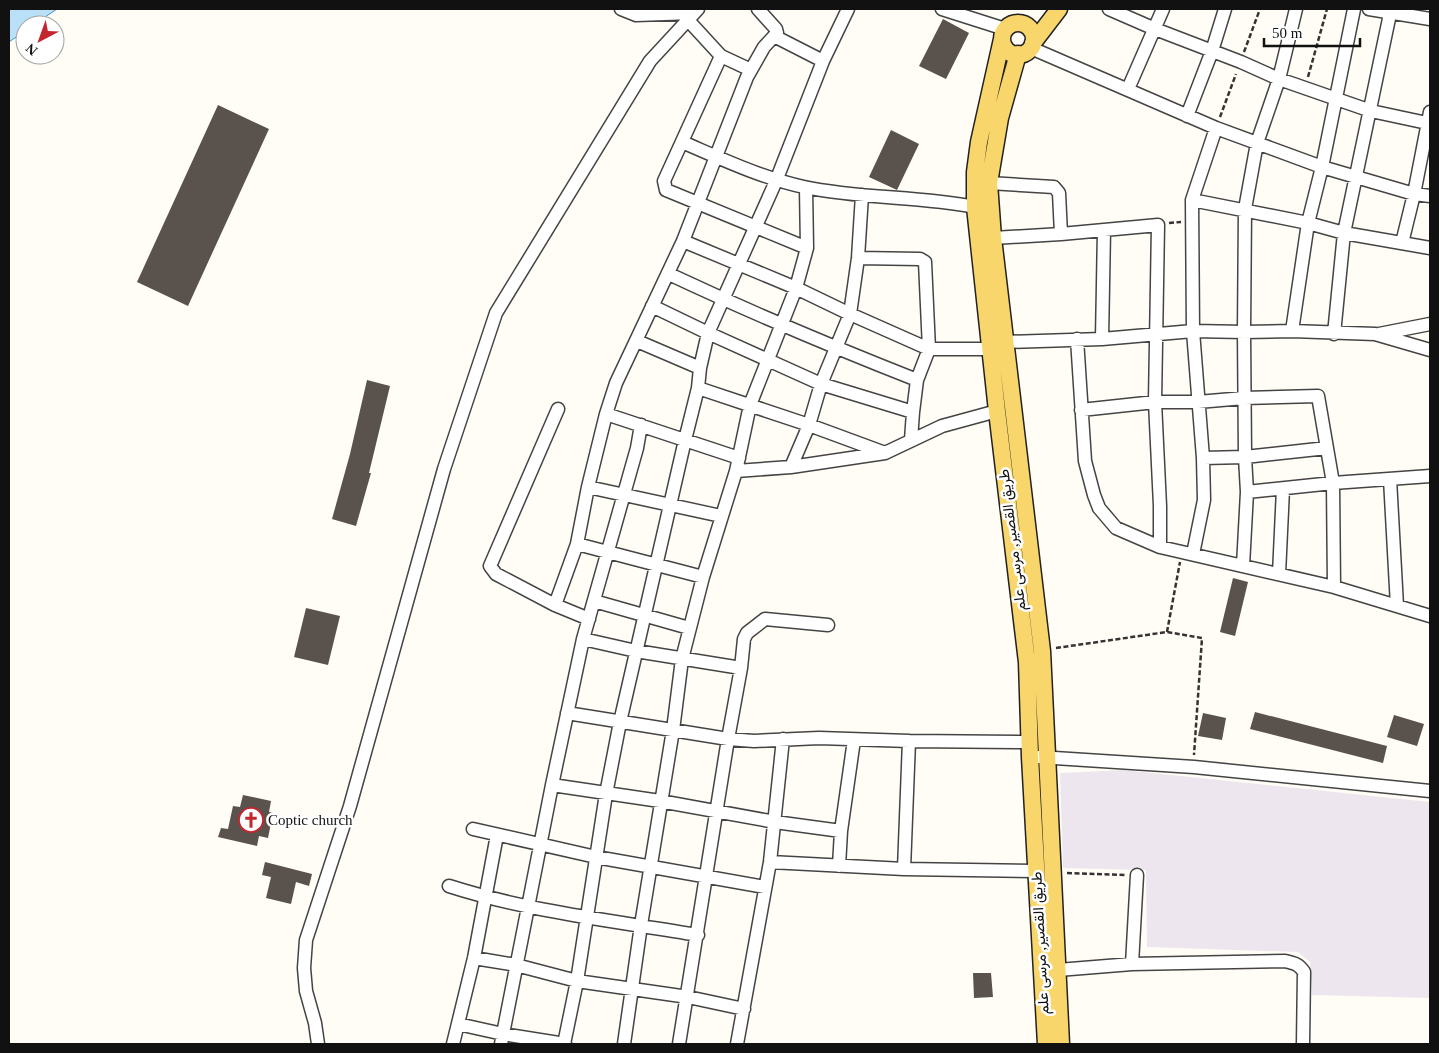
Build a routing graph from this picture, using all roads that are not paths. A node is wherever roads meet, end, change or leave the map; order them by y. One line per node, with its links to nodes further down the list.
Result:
1 (621, 9): 13 (street)
2 (758, 9): 18 (street)
3 (848, 9): 22 (street)
4 (942, 9): 17 (street)
5 (1059, 9): 19 (main road, طريق القصير, مرسى علم)
6 (1109, 9): 16 (street)
7 (1163, 9): 16 (street)
8 (1225, 9): 20 (street)
9 (1296, 9): 24 (street)
10 (1354, 9): 26 (street)
11 (1370, 9): 12 (street)
12 (1391, 10): 15 (street); 27 (street)
13 (638, 12): 14 (street)
14 (693, 14): 21 (street); 178 (street)
15 (1430, 19)
16 (1155, 29): 20 (street); 25 (street)
17 (1004, 34): 19 (main road); 19 (main road); 44 (main road, طريق القصير, مرسى علم)
18 (774, 36): 22 (street); 23 (street)
19 (1027, 48): 25 (street); 37 (main road, طريق القصير, مرسى علم)
20 (1212, 51): 24 (street); 28 (street)
21 (721, 56): 23 (street); 31 (street)
22 (823, 60): 36 (street)
23 (750, 70): 33 (street)
24 (1280, 79): 26 (street); 32 (street)
25 (1128, 89): 28 (street)
26 (1336, 100): 27 (street); 34 (street)
27 (1371, 111): 29 (street); 35 (street)
28 (1187, 116): 30 (street)
29 (1429, 117): 39 (street)
30 (1216, 128): 32 (street); 42 (street)
31 (682, 142): 33 (street); 43 (street)
32 (1257, 143): 34 (street); 45 (street)
33 (717, 157): 36 (street); 43 (street)
34 (1322, 167): 35 (street); 46 (street)
35 (1356, 177): 39 (street); 49 (street)
36 (776, 180): 38 (street); 47 (street)
37 (989, 183): 50 (street); 51 (main road, طريق القصير, مرسى علم)
38 (806, 188): 40 (street); 54 (street)
39 (1414, 194): 41 (street); 53 (street)
40 (862, 195): 44 (street); 56 (street)
41 (1430, 196)
42 (1192, 200): 45 (street); 65 (street)
43 (699, 203): 47 (street); 52 (street)
44 (975, 207): 78 (main road, طريق القصير, مرسى علم)
45 (1245, 210): 46 (street); 67 (street)
46 (1308, 223): 49 (street); 66 (street)
47 (756, 226): 54 (street); 57 (street)
48 (1104, 230): 50 (street); 71 (street); 73 (street)
49 (1344, 233): 53 (street); 69 (street)
50 (1061, 234): 51 (street)
51 (993, 238): 75 (main road, طريق القصير, مرسى علم)
52 (683, 241): 57 (street); 58 (street)
53 (1402, 243): 55 (street)
54 (807, 248): 59 (street)
55 (1430, 248)
56 (858, 258): 62 (street); 77 (street)
57 (738, 264): 59 (street); 60 (street)
58 (669, 274): 60 (street); 61 (street)
59 (796, 288): 62 (street); 63 (street)
60 (723, 299): 63 (street); 68 (street)
61 (652, 306): 68 (street); 74 (street)
62 (850, 314): 76 (street); 77 (street)
63 (782, 324): 76 (street); 80 (street)
64 (1430, 324): 70 (street)
65 (1193, 331): 67 (street); 71 (street); 87 (street)
66 (1292, 331): 67 (street); 69 (street)
67 (1244, 332): 85 (street)
68 (708, 333): 80 (street); 81 (street)
69 (1334, 334): 70 (street)
70 (1375, 334): 79 (street)
71 (1157, 335): 73 (street); 86 (street)
72 (1077, 339): 73 (street); 75 (street); 90 (street)
73 (1102, 339)
74 (636, 341): 81 (street); 93 (street)
75 (1005, 342): 142 (main road, طريق القصير, مرسى علم)
76 (837, 349): 82 (street); 83 (street)
77 (929, 349): 78 (street); 82 (street)
78 (990, 349): 91 (main road, طريق القصير, مرسى علم)
79 (1430, 350)
80 (767, 359): 83 (street); 88 (street)
81 (700, 368): 84 (street)
82 (917, 380): 92 (street)
83 (822, 384): 92 (street); 95 (street)
84 (698, 388): 88 (street); 96 (street)
85 (1244, 398): 87 (street); 98 (street); 100 (street)
86 (1155, 402): 87 (street); 90 (street); 114 (street)
87 (1198, 402): 101 (street)
88 (750, 405): 95 (street); 102 (street)
89 (558, 409): 123 (street)
90 (1081, 410): 114 (street)
91 (997, 411): 97 (street); 141 (main road, طريق القصير, مرسى علم)
92 (913, 412): 97 (street)
93 (606, 414): 94 (street); 107 (street)
94 (641, 425): 96 (street); 110 (street)
95 (809, 425): 99 (street); 103 (street)
96 (685, 440): 102 (street); 111 (street)
97 (911, 440): 99 (street)
98 (1327, 448): 100 (street); 106 (street)
99 (885, 453): 103 (street)
100 (1245, 457): 101 (street); 109 (street)
101 (1203, 458): 116 (street)
102 (738, 465): 103 (street); 112 (street)
103 (791, 467)
104 (1430, 476): 105 (street)
105 (1390, 479): 106 (street); 124 (street)
106 (1332, 483): 108 (street); 121 (street)
107 (588, 487): 110 (street); 113 (street)
108 (1283, 489): 109 (street); 119 (street)
109 (1247, 492): 118 (street)
110 (624, 496): 111 (street); 115 (street)
111 (670, 506): 112 (street); 117 (street)
112 (721, 516): 120 (street)
113 (578, 544): 115 (street); 123 (street)
114 (1160, 547): 116 (street)
115 (608, 553): 117 (street); 122 (street)
116 (1187, 553): 118 (street)
117 (656, 566): 120 (street); 125 (street)
118 (1243, 566): 119 (street)
119 (1279, 574): 121 (street)
120 (703, 577): 129 (street)
121 (1334, 587): 124 (street)
122 (594, 602): 125 (street); 127 (street)
123 (555, 605): 127 (street)
124 (1397, 606): 126 (street)
125 (644, 615): 129 (street); 131 (street)
126 (1430, 616)
127 (589, 619): 130 (street)
128 (828, 625): 133 (street)
129 (688, 628): 132 (street)
130 (583, 639): 131 (street); 134 (street)
131 (636, 651): 132 (street); 135 (street)
132 (682, 659): 133 (street); 136 (street)
133 (742, 668): 137 (street)
134 (566, 713): 135 (street); 143 (street)
135 (620, 722): 136 (street); 145 (street)
136 (673, 730): 137 (street); 146 (street)
137 (728, 739): 138 (street); 147 (street)
138 (782, 739): 139 (street); 148 (street)
139 (854, 740): 140 (street); 150 (street)
140 (909, 741): 141 (street); 157 (street)
141 (1030, 750): 142 (street); 158 (main road, طريق القصير, مرسى علم)
142 (1048, 757): 144 (street); 171 (main road, طريق القصير, مرسى علم)
143 (552, 784): 145 (street); 152 (street)
144 (1430, 791)
145 (606, 794): 146 (street); 153 (street)
146 (660, 801): 147 (street); 156 (street)
147 (717, 812): 148 (street); 160 (street)
148 (774, 822): 150 (street); 154 (street)
149 (473, 829): 151 (street)
150 (841, 831): 155 (street)
151 (497, 835): 152 (street); 163 (street)
152 (541, 845): 153 (street); 164 (street)
153 (596, 857): 156 (street); 165 (street)
154 (770, 862): 155 (street); 162 (street)
155 (838, 866): 157 (street)
156 (650, 867): 160 (street); 166 (street)
157 (904, 869): 158 (street)
158 (1036, 871): 184 (main road, طريق القصير, مرسى علم)
159 (1136, 875): 169 (street)
160 (707, 876): 162 (street); 167 (street)
161 (449, 886): 163 (street)
162 (765, 887): 175 (street)
163 (486, 898): 164 (street); 168 (street)
164 (529, 906): 165 (street); 170 (street)
165 (588, 917): 166 (street); 172 (street)
166 (641, 925): 167 (street); 173 (street)
167 (698, 935): 174 (street)
168 (474, 958): 170 (street); 176 (street)
169 (1132, 964): 171 (street); 186 (street)
170 (516, 965): 172 (street); 177 (street)
171 (1058, 970): 185 (main road, طريق القصير, مرسى علم)
172 (577, 980): 173 (street); 180 (street)
173 (632, 989): 174 (street); 181 (street)
174 (688, 998): 175 (street); 182 (street)
175 (744, 1009): 183 (street)
176 (458, 1024): 177 (street); 179 (street)
177 (502, 1039): 180 (street)
178 (318, 1044)
179 (453, 1044)
180 (565, 1044)
181 (624, 1044)
182 (679, 1044)
183 (737, 1044)
184 (1046, 1044)
185 (1062, 1044)
186 (1303, 1044)

